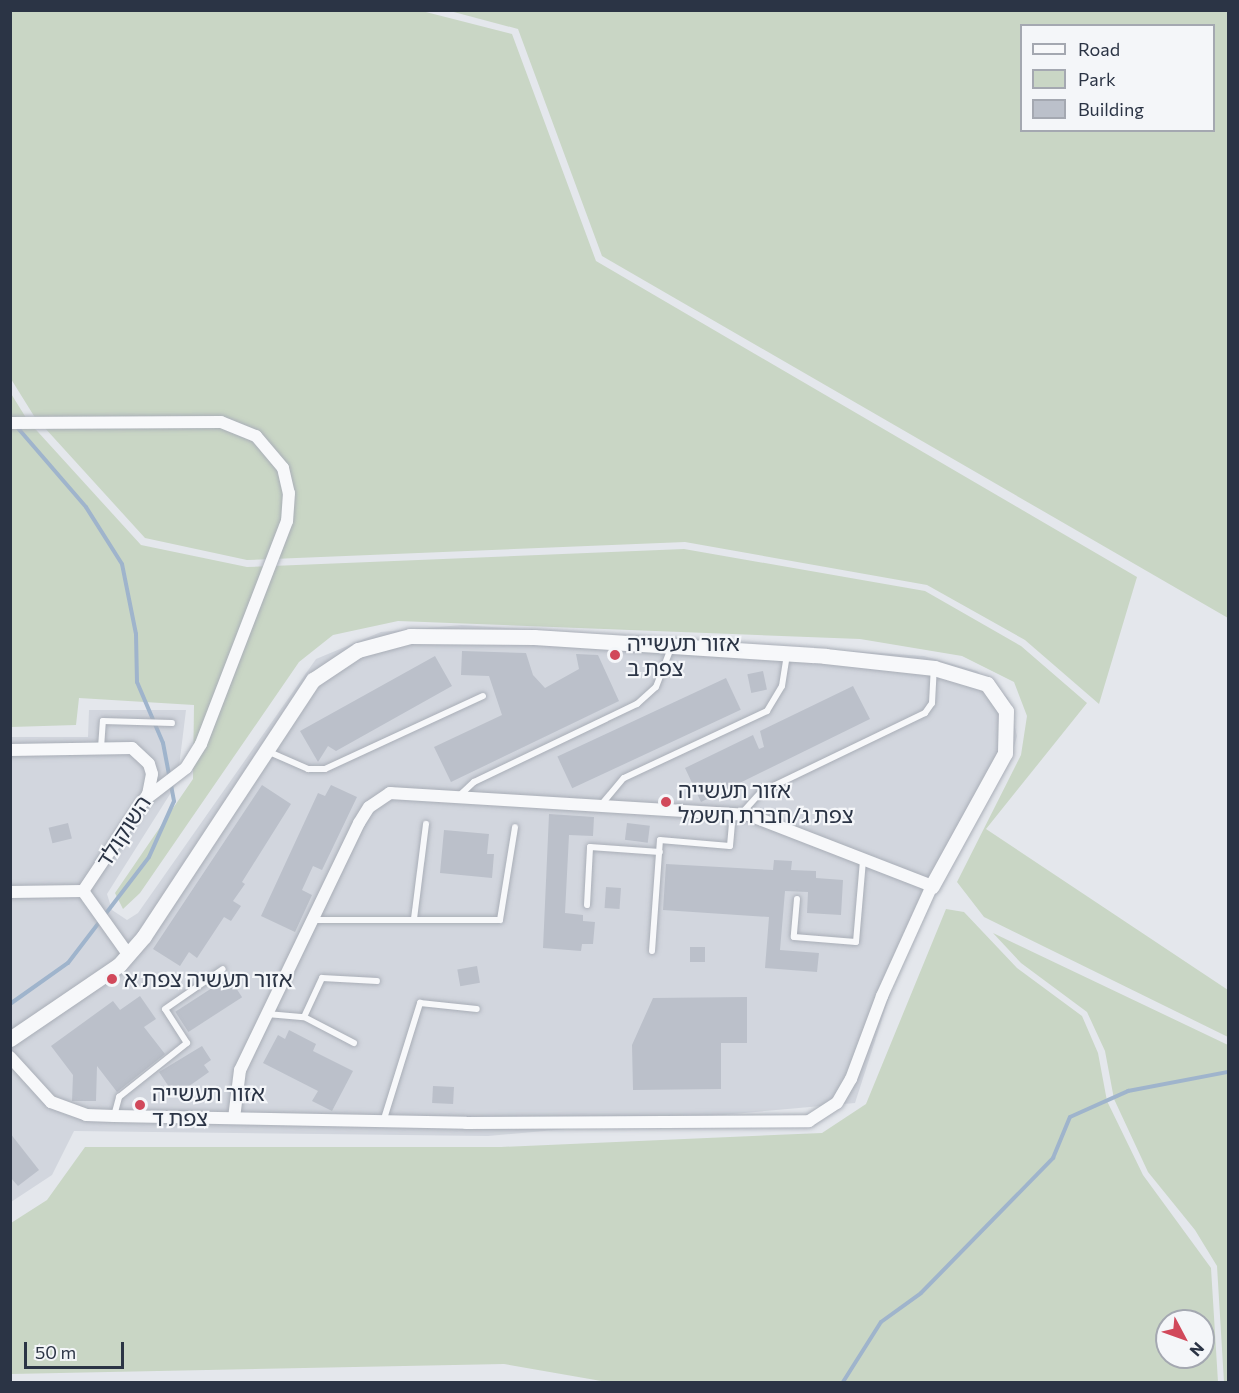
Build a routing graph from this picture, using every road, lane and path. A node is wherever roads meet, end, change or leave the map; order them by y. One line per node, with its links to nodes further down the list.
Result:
1 (10, 423): 11 (street)
2 (671, 647): 3 (street); 9 (street); 10 (lane)
3 (787, 654): 4 (street); 12 (lane)
4 (934, 668): 13 (lane); 18 (street)
5 (483, 696): 9 (lane)
6 (172, 723): 7 (lane)
7 (101, 748): 8 (street, השוקולד); 11 (street, השוקולד)
8 (10, 750)
9 (264, 750): 26 (street)
10 (460, 795): 12 (street); 23 (street)
11 (143, 801): 19 (street, השוקולד)
12 (601, 805): 13 (street)
13 (737, 814): 16 (lane); 17 (street)
14 (426, 824): 24 (lane)
15 (515, 827): 24 (lane)
16 (660, 852): 22 (lane); 25 (lane)
17 (863, 861): 18 (street); 21 (lane)
18 (932, 886): 37 (street)
19 (84, 891): 20 (street); 26 (street, השוקולד)
20 (10, 892)
21 (797, 899)
22 (587, 905)
23 (312, 920): 24 (lane); 30 (street)
24 (414, 920)
25 (652, 951)
26 (128, 954): 32 (street)
27 (223, 969): 35 (lane)
28 (376, 981): 31 (lane)
29 (477, 1009): 37 (lane)
30 (267, 1014): 31 (lane); 36 (street)
31 (304, 1017): 33 (lane)
32 (10, 1039)
33 (354, 1043)
34 (10, 1057): 35 (street)
35 (114, 1116): 36 (street)
36 (234, 1118): 37 (street)
37 (383, 1122)

